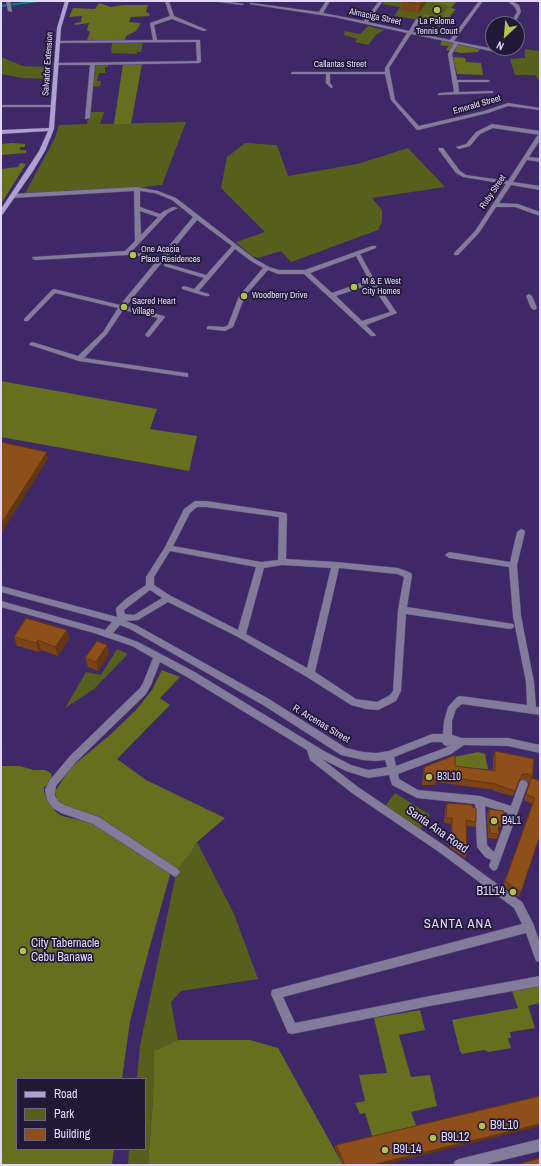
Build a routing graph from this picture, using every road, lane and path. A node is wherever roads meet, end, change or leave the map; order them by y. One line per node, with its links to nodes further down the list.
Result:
1 (67, 1): 21 (main road, Salvador Extension)
2 (167, 1): 15 (street)
3 (213, 1): 9 (street)
4 (276, 1): 12 (street)
5 (328, 1): 13 (street)
6 (381, 1): 17 (street)
7 (481, 1): 22 (street)
8 (509, 1): 14 (street)
9 (230, 2): 10 (street)
10 (242, 4)
11 (252, 4): 12 (street, Almaciga Street)
12 (272, 7): 13 (street, Almaciga Street)
13 (320, 14): 17 (street, Almaciga Street)
14 (517, 16)
15 (172, 17): 18 (street); 20 (street)
16 (418, 20): 19 (street)
17 (365, 23): 19 (street, Almaciga Street)
18 (205, 30)
19 (410, 33): 22 (street, Almaciga Street); 29 (street)
20 (155, 41): 21 (street); 26 (street)
21 (57, 42): 27 (main road, Salvador Extension)
22 (453, 42): 23 (street, Almaciga Street); 25 (street)
23 (466, 45): 24 (street, Almaciga Street); 25 (street)
24 (485, 48)
25 (450, 51): 31 (street)
26 (93, 63): 27 (street); 40 (street)
27 (56, 64): 38 (main road, Salvador Extension)
28 (293, 73): 30 (street, Callantas Street)
29 (387, 73): 30 (street, Callantas Street); 39 (street, Emerald Street)
30 (328, 74): 33 (street)
31 (455, 81): 32 (street); 35 (street)
32 (488, 81)
33 (332, 87)
34 (491, 92): 35 (street)
35 (457, 93): 36 (street)
36 (440, 94)
37 (1, 106): 38 (street)
38 (53, 106): 41 (main road, Salvador Extension)
39 (540, 109)
40 (87, 118)
41 (51, 130): 42 (main road); 51 (main road, Salvador Extension)
42 (1, 132)
43 (540, 135): 44 (street); 46 (street, Ruby Street)
44 (459, 147)
45 (441, 149): 48 (street)
46 (526, 158): 47 (street); 48 (street, Ruby Street)
47 (540, 160)
48 (509, 183): 49 (street); 52 (street, Ruby Street)
49 (540, 188)
50 (137, 189): 51 (street); 53 (street); 57 (street)
51 (12, 196): 55 (main road, Salvador Extension)
52 (494, 205): 56 (street); 64 (street, Ruby Street)
53 (138, 208): 58 (street); 59 (street)
54 (175, 208): 58 (street)
55 (1, 212)
56 (540, 214)
57 (197, 216): 60 (street); 77 (street)
58 (162, 217): 59 (street)
59 (138, 242): 62 (street)
60 (235, 246): 68 (street); 70 (street)
61 (374, 247): 63 (street)
62 (126, 253): 65 (street); 66 (street)
63 (357, 253): 69 (street); 71 (street)
64 (456, 254)
65 (148, 256)
66 (35, 258)
67 (166, 265): 70 (street)
68 (267, 268): 69 (street); 81 (street)
69 (306, 272): 75 (street)
70 (208, 277): 73 (street)
71 (372, 281): 75 (street); 80 (street)
72 (184, 288): 73 (street)
73 (195, 291): 74 (street)
74 (207, 295)
75 (331, 296): 80 (street)
76 (529, 296): 78 (street)
77 (122, 307): 79 (street); 82 (street); 85 (street)
78 (534, 308)
79 (26, 320)
80 (361, 324): 83 (street)
81 (209, 328)
82 (148, 335)
83 (373, 335)
84 (32, 344): 85 (street)
85 (79, 359): 86 (street)
86 (186, 375)
87 (521, 532): 93 (street)
88 (168, 548): 90 (street); 91 (street); 94 (street)
89 (449, 555): 93 (street)
90 (282, 562): 91 (street); 92 (street)
91 (261, 565): 102 (street)
92 (336, 565): 98 (street); 104 (street)
93 (513, 565): 105 (street)
94 (150, 586): 96 (street); 99 (street)
95 (1, 589): 99 (street, R. Arcenas Street)
96 (168, 598): 99 (street); 102 (street)
97 (1, 604): 101 (street)
98 (402, 610): 100 (street); 104 (street)
99 (119, 619): 101 (street); 106 (street, R. Arcenas Street)
100 (510, 626)
101 (107, 634): 103 (street)
102 (240, 635): 104 (street)
103 (158, 657): 109 (street); 117 (street)
104 (310, 674)
105 (536, 710): 107 (street)
106 (320, 738): 109 (street); 112 (street, R. Arcenas Street)
107 (446, 738): 108 (street, R. Arcenas Street); 111 (street); 112 (street, R. Arcenas Street)
108 (461, 741): 110 (street, R. Arcenas Street); 111 (street)
109 (311, 748): 113 (street); 118 (street, Santa Ana Road)
110 (540, 749)
111 (448, 751): 113 (street)
112 (389, 755): 113 (street)
113 (392, 772): 115 (street)
114 (523, 784): 116 (street)
115 (480, 800): 116 (street); 116 (street)
116 (514, 811)
117 (175, 872)
118 (529, 927): 119 (street, Santa Ana Road); 120 (street)
119 (540, 957)
120 (540, 981)
121 (540, 1145): 122 (street)
122 (476, 1162): 123 (street)
123 (459, 1165)

